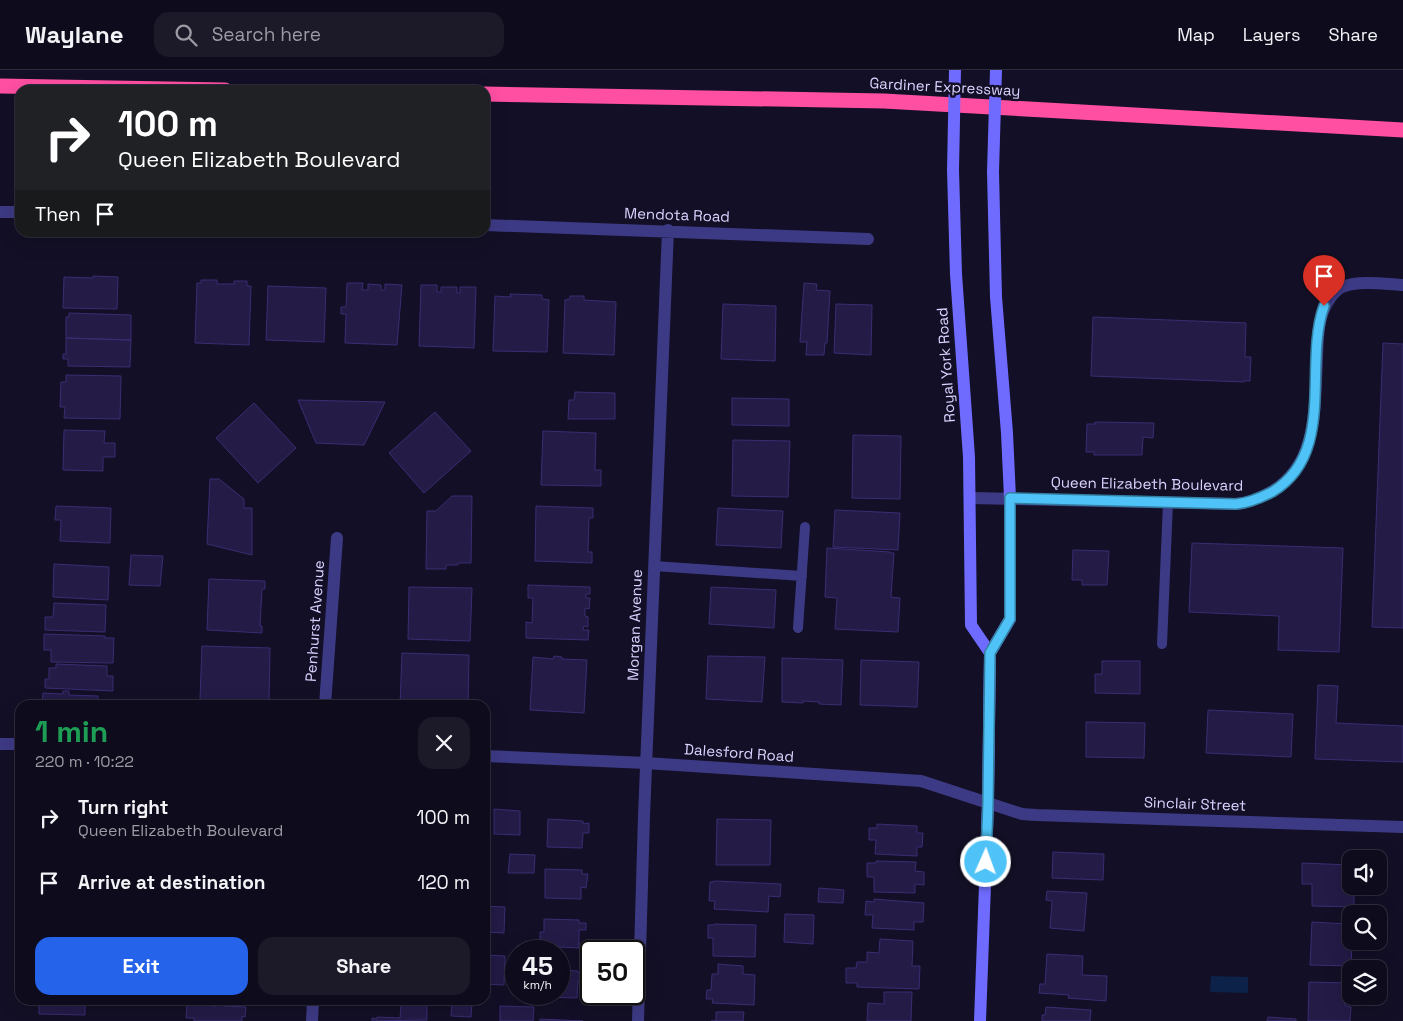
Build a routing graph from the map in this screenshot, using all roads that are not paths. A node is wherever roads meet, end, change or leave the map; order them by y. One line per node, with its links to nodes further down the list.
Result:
1 (955, 70): 13 (main road, Royal York Road, bridge)
2 (996, 70): 14 (main road, bridge)
3 (0, 86): 4 (highway)
4 (15, 86)
5 (490, 94): 6 (highway, Gardiner Expressway)
6 (1403, 130)
7 (0, 212): 8 (street)
8 (15, 212)
9 (490, 225): 10 (street, Mendota Road)
10 (668, 230): 11 (street, Mendota Road); 18 (street, Morgan Avenue)
11 (868, 238)
12 (1403, 285): 15 (street, Queen Elizabeth Boulevard)
13 (970, 498): 14 (street, Queen Elizabeth Boulevard); 22 (main road, Royal York Road)
14 (1010, 498): 15 (street, Queen Elizabeth Boulevard); 22 (main road)
15 (1168, 503): 21 (lane)
16 (805, 527): 19 (lane)
17 (337, 538): 23 (street, Penhurst Avenue)
18 (654, 566): 19 (lane); 27 (street, Morgan Avenue)
19 (802, 576): 20 (lane)
20 (798, 628)
21 (1162, 644)
22 (990, 653): 28 (main road)
23 (325, 700)
24 (0, 744): 25 (street)
25 (15, 744)
26 (490, 756): 27 (street, Dalesford Road)
27 (646, 763): 28 (street, Dalesford Road); 32 (street, Morgan Avenue)
28 (988, 803): 29 (street, Sinclair Street); 33 (main road)
29 (1403, 827)
30 (313, 1005): 31 (street)
31 (312, 1021)
32 (638, 1021)
33 (980, 1021)

